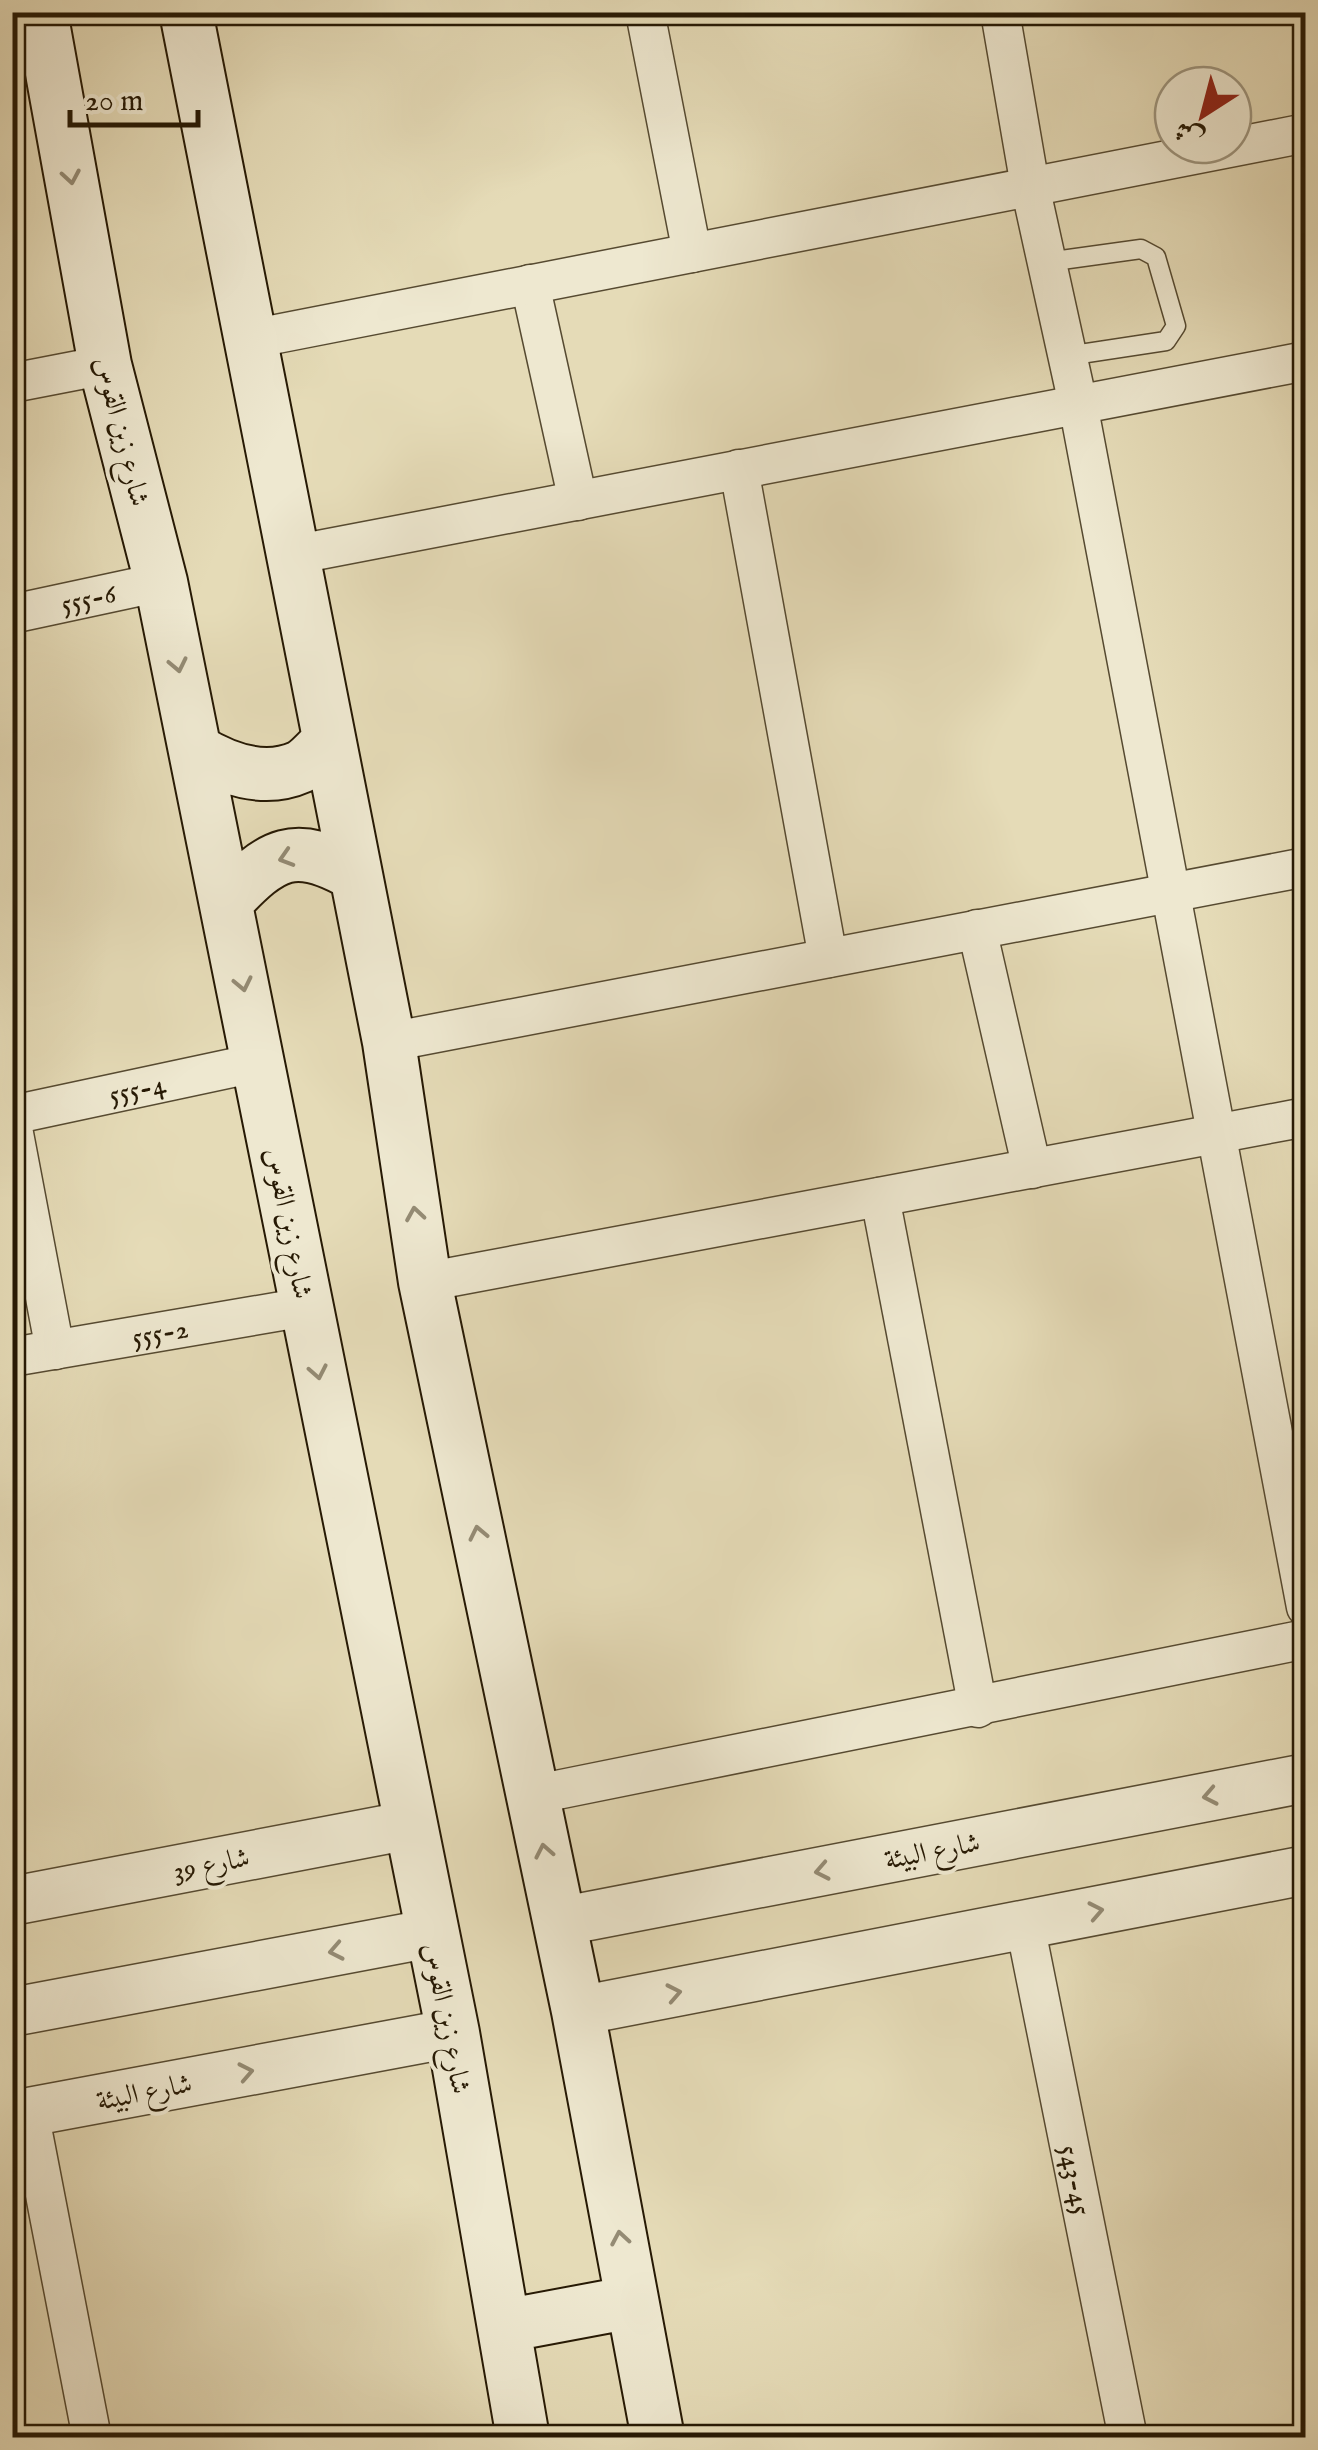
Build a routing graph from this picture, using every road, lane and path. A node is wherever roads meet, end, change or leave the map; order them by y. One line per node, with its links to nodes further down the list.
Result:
1 (41, 12): 13 (main road, شارع زين القوس, one-way to 13)
2 (186, 12): 10 (main road)
3 (645, 12): 7 (street)
4 (1000, 12): 6 (street)
5 (1306, 133): 6 (street)
6 (1030, 186): 7 (street); 8 (street)
7 (692, 252): 9 (street)
8 (1047, 262): 11 (street); 11 (lane)
9 (530, 284): 10 (street); 17 (street)
10 (251, 339): 18 (main road)
11 (1067, 356): 15 (street)
12 (1306, 361): 15 (street)
13 (106, 365): 14 (street); 19 (main road, شارع زين القوس)
14 (12, 383)
15 (1078, 404): 16 (street); 25 (street)
16 (739, 470): 17 (street); 28 (street)
17 (578, 501): 18 (street)
18 (293, 555): 21 (main road)
19 (161, 582): 20 (street, 555-6); 22 (main road, شارع زين القوس, one-way to 22)
20 (12, 614)
21 (329, 741): 22 (main road); 24 (main road)
22 (195, 750): 26 (main road, شارع زين القوس)
23 (1306, 867): 25 (street)
24 (356, 875): 26 (main road, one-way to 26); 29 (main road)
25 (1168, 893): 27 (street); 34 (street)
26 (226, 902): 30 (main road, شارع زين القوس, one-way to 30)
27 (978, 929): 28 (street); 35 (street)
28 (828, 958): 29 (street)
29 (389, 1042): 37 (main road, one-way to 29)
30 (260, 1062): 31 (street, 555-4); 38 (main road, شارع زين القوس)
31 (12, 1115)
32 (1306, 1117): 34 (street)
33 (12, 1123): 39 (street)
34 (1214, 1134): 35 (street); 41 (street)
35 (1032, 1170): 36 (street)
36 (880, 1198): 37 (street); 43 (street)
37 (426, 1282): 45 (main road, one-way to 37)
38 (305, 1307): 39 (street, 555-2); 46 (main road, شارع زين القوس, one-way to 46)
39 (55, 1350): 40 (street, 555-2)
40 (12, 1358)
41 (1306, 1607)
42 (1306, 1639): 43 (street)
43 (978, 1708): 45 (street)
44 (1306, 1778): 49 (street, شارع البيئة, one-way to 49)
45 (532, 1795): 49 (main road, one-way to 45)
46 (410, 1825): 48 (street, شارع 39); 51 (main road, شارع زين القوس)
47 (1306, 1870): 50 (street, one-way to 47)
48 (12, 1900)
49 (558, 1922): 52 (main road)
50 (1025, 1925): 52 (street, one-way to 50); 61 (street, 543-45)
51 (432, 1934): 53 (street, one-way to 53); 54 (main road, شارع زين القوس)
52 (578, 2011): 56 (main road, one-way to 52)
53 (12, 2012)
54 (453, 2033): 55 (street, شارع البيئة, one-way to 54); 57 (main road, شارع زين القوس)
55 (21, 2114): 58 (street)
56 (632, 2302): 57 (main road); 60 (main road)
57 (504, 2326): 59 (main road, شارع زين القوس)
58 (92, 2438)
59 (523, 2438)
60 (658, 2438)
61 (1128, 2438)

